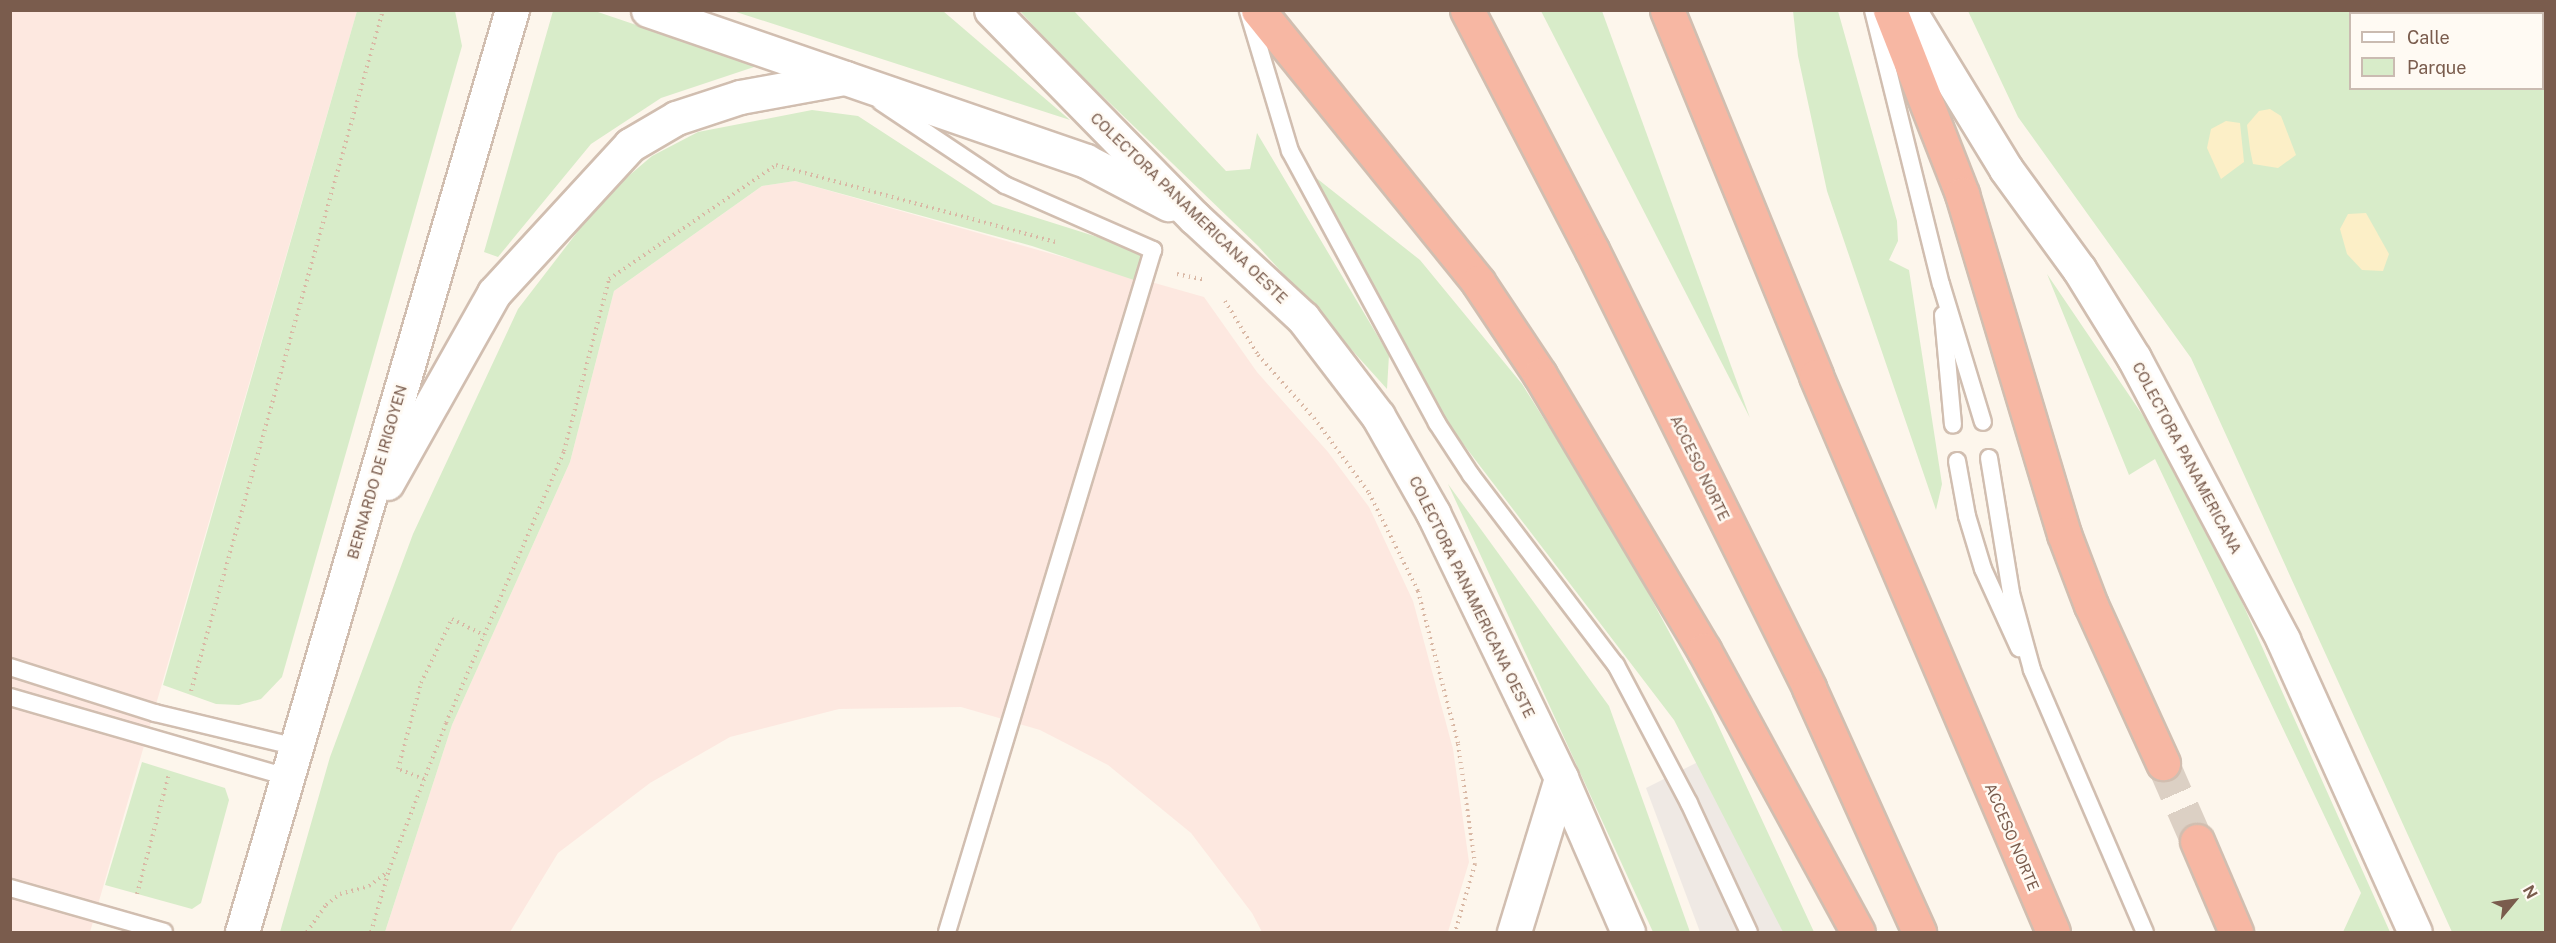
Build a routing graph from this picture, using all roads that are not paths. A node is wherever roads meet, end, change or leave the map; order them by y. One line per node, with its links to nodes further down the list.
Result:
1 (512, 10): 18 (street, BERNARDO DE IRIGOYEN)
2 (648, 10): 11 (street)
3 (991, 10): 12 (street, COLECTORA PANAMERICANA OESTE)
4 (1248, 10): 33 (lane)
5 (1257, 10): 34 (highway)
6 (1467, 10): 35 (highway, ACCESO NORTE)
7 (1667, 10): 36 (highway, ACCESO NORTE)
8 (1873, 10): 13 (lane)
9 (1890, 10): 23 (highway)
10 (1909, 10): 39 (street, COLECTORA PANAMERICANA)
11 (845, 78): 12 (street); 18 (street); 30 (lane)
12 (1195, 218): 25 (street, COLECTORA PANAMERICANA OESTE)
13 (1941, 284): 14 (lane); 15 (lane)
14 (1983, 422)
15 (1953, 425)
16 (1989, 458): 20 (lane)
17 (1957, 461): 20 (lane)
18 (360, 531): 22 (street, BERNARDO DE IRIGOYEN)
19 (10, 667): 22 (lane)
20 (2032, 670): 37 (lane)
21 (10, 697): 24 (lane)
22 (297, 747): 24 (street, BERNARDO DE IRIGOYEN)
23 (2163, 763)
24 (288, 777): 29 (street, BERNARDO DE IRIGOYEN)
25 (1561, 778): 31 (street); 32 (street, COLECTORA PANAMERICANA OESTE)
26 (2196, 841): 38 (highway)
27 (10, 888): 28 (lane)
28 (164, 933)
29 (242, 933)
30 (947, 933)
31 (1514, 933)
32 (1628, 933)
33 (1749, 933)
34 (1858, 933)
35 (1919, 933)
36 (2053, 933)
37 (2145, 933)
38 (2236, 933)
39 (2415, 933)

